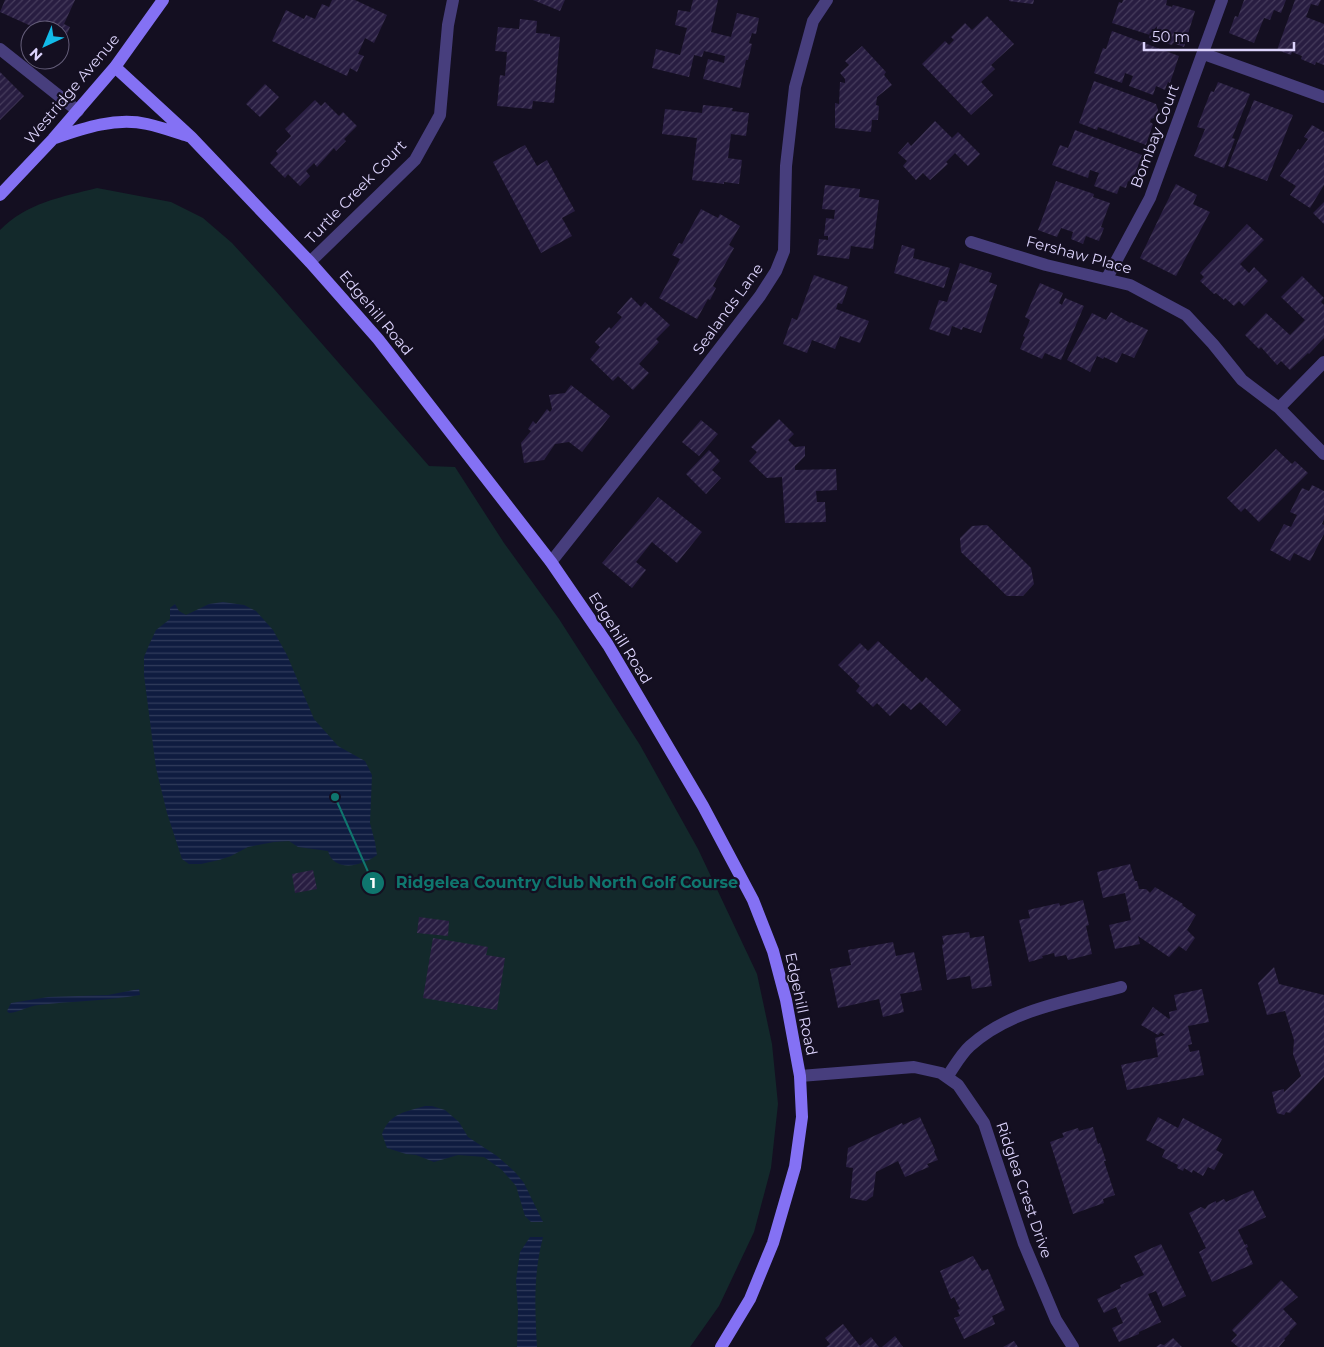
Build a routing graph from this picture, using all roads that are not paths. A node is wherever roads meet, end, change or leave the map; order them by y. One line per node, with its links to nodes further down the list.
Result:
1 (163, 0): 7 (street, Westridge Avenue)
2 (453, 0): 14 (street, Turtle Creek Court)
3 (826, 0): 19 (street, Sealands Lane)
4 (1222, 0): 6 (street, Bombay Court)
5 (0, 49): 9 (street)
6 (1204, 54): 8 (street); 15 (street, Bombay Court)
7 (115, 67): 9 (street, Westridge Avenue); 10 (street, Edgehill Road)
8 (1324, 97)
9 (78, 111): 11 (street, Westridge Avenue)
10 (192, 137): 11 (street); 14 (street, Edgehill Road)
11 (53, 139): 12 (street, Westridge Avenue)
12 (0, 195)
13 (971, 242): 15 (street, Fershaw Place)
14 (310, 262): 19 (street, Edgehill Road)
15 (1107, 278): 17 (street, Fershaw Place)
16 (1324, 362): 17 (street)
17 (1278, 408): 18 (street, Fershaw Place)
18 (1324, 454)
19 (551, 562): 21 (street, Edgehill Road)
20 (1121, 987): 22 (street)
21 (800, 1076): 22 (street, Ridglea Crest Drive); 23 (street, Edgehill Road)
22 (947, 1076): 24 (street, Ridglea Crest Drive)
23 (721, 1347)
24 (1073, 1347)

